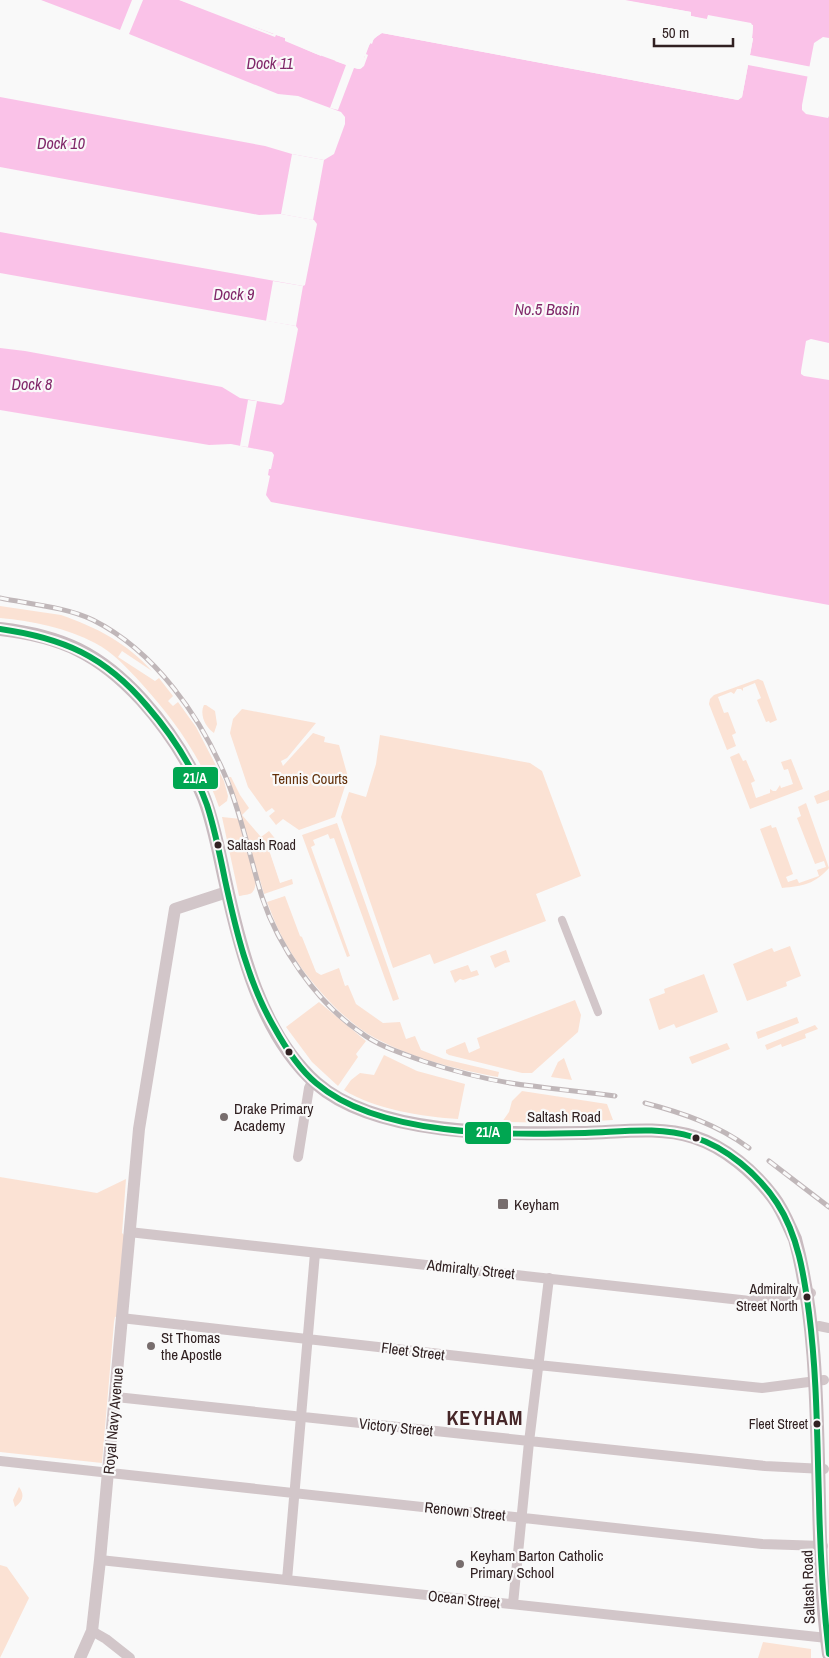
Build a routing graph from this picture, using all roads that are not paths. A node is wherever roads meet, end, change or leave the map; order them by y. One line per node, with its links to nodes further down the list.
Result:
1 (0, 629): 2 (main road, Saltash Road)
2 (227, 892): 5 (main road, Saltash Road); 7 (street, Royal Navy Avenue)
3 (562, 920): 4 (street)
4 (598, 1012)
5 (313, 1080): 6 (street); 10 (main road, Saltash Road)
6 (298, 1157)
7 (129, 1232): 8 (street, Admiralty Street); 11 (street, Royal Navy Avenue)
8 (315, 1253): 9 (street, Admiralty Street); 13 (street)
9 (548, 1278): 10 (street, Admiralty Street); 14 (street)
10 (812, 1293): 12 (main road, Saltash Road)
11 (121, 1318): 13 (street, Fleet Street); 16 (street, Royal Navy Avenue)
12 (824, 1327): 15 (main road, Saltash Road)
13 (308, 1338): 14 (street, Fleet Street); 17 (street)
14 (538, 1365): 15 (street, Fleet Street); 18 (street)
15 (824, 1380): 20 (main road, Saltash Road)
16 (116, 1397): 17 (street, Victory Street); 21 (street, Royal Navy Avenue)
17 (302, 1416): 18 (street, Victory Street); 22 (street)
18 (529, 1442): 20 (street, Victory Street); 23 (street)
19 (0, 1461): 21 (street, Renown Street)
20 (825, 1469): 24 (main road, Saltash Road)
21 (108, 1473): 22 (street, Renown Street); 25 (street, Royal Navy Avenue)
22 (294, 1492): 23 (street, Renown Street); 26 (street)
23 (522, 1518): 24 (street, Renown Street); 27 (street)
24 (825, 1539): 29 (main road, Saltash Road)
25 (100, 1560): 26 (street, Ocean Street); 28 (street, Royal Navy Avenue)
26 (287, 1580): 27 (street, Ocean Street)
27 (513, 1604): 29 (street, Ocean Street)
28 (92, 1631): 31 (street, Royal Navy Avenue); 32 (street)
29 (827, 1638): 30 (main road, Saltash Road)
30 (829, 1654)
31 (80, 1658)
32 (130, 1658)

